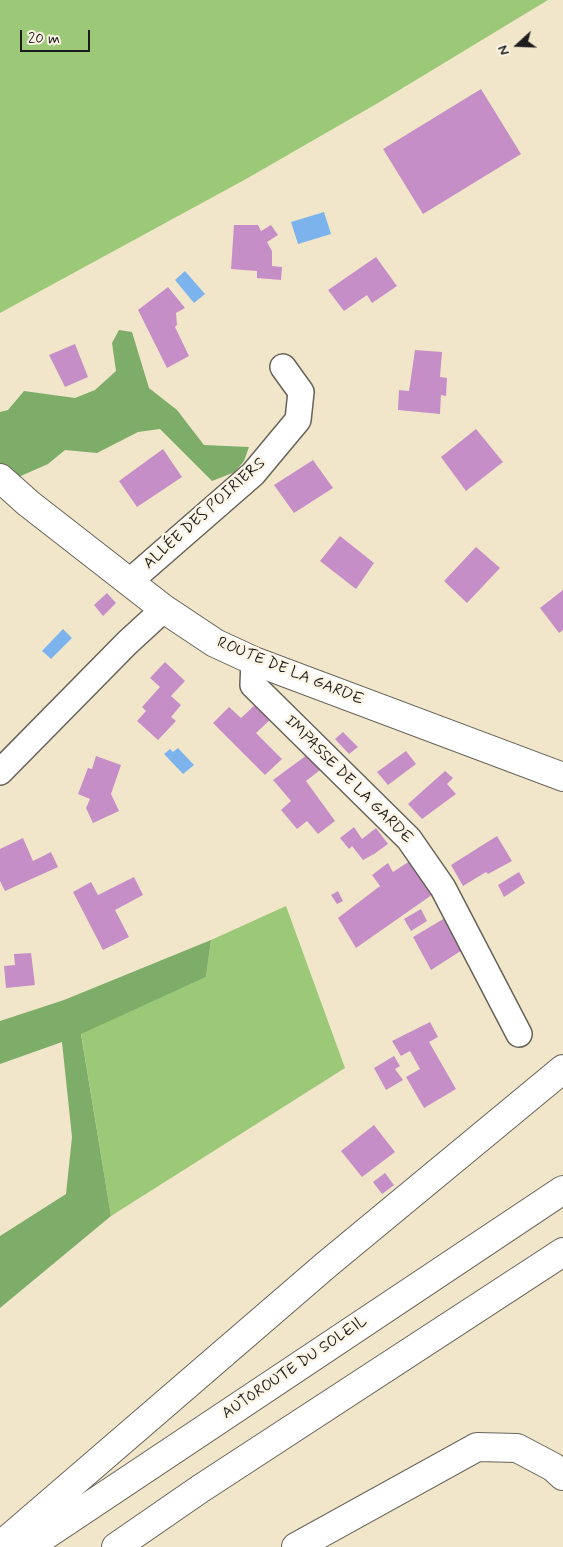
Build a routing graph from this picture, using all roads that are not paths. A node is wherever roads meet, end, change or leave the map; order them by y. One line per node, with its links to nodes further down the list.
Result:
1 (284, 367): 3 (street, ALLÉE DES POIRIERS)
2 (0, 478): 3 (main road, ROUTE DE LA GARDE)
3 (129, 582): 4 (main road, ROUTE DE LA GARDE)
4 (164, 609): 5 (main road, ROUTE DE LA GARDE); 6 (street)
5 (254, 661): 7 (main road, ROUTE DE LA GARDE); 8 (street, IMPASSE DE LA GARDE)
6 (0, 772)
7 (563, 777)
8 (519, 1034)
9 (563, 1069): 13 (main road)
10 (563, 1190): 14 (main road, AUTOROUTE DU SOLEIL)
11 (563, 1252): 15 (main road)
12 (563, 1476): 16 (main road)
13 (0, 1546)
14 (28, 1547)
15 (116, 1547)
16 (296, 1547)

